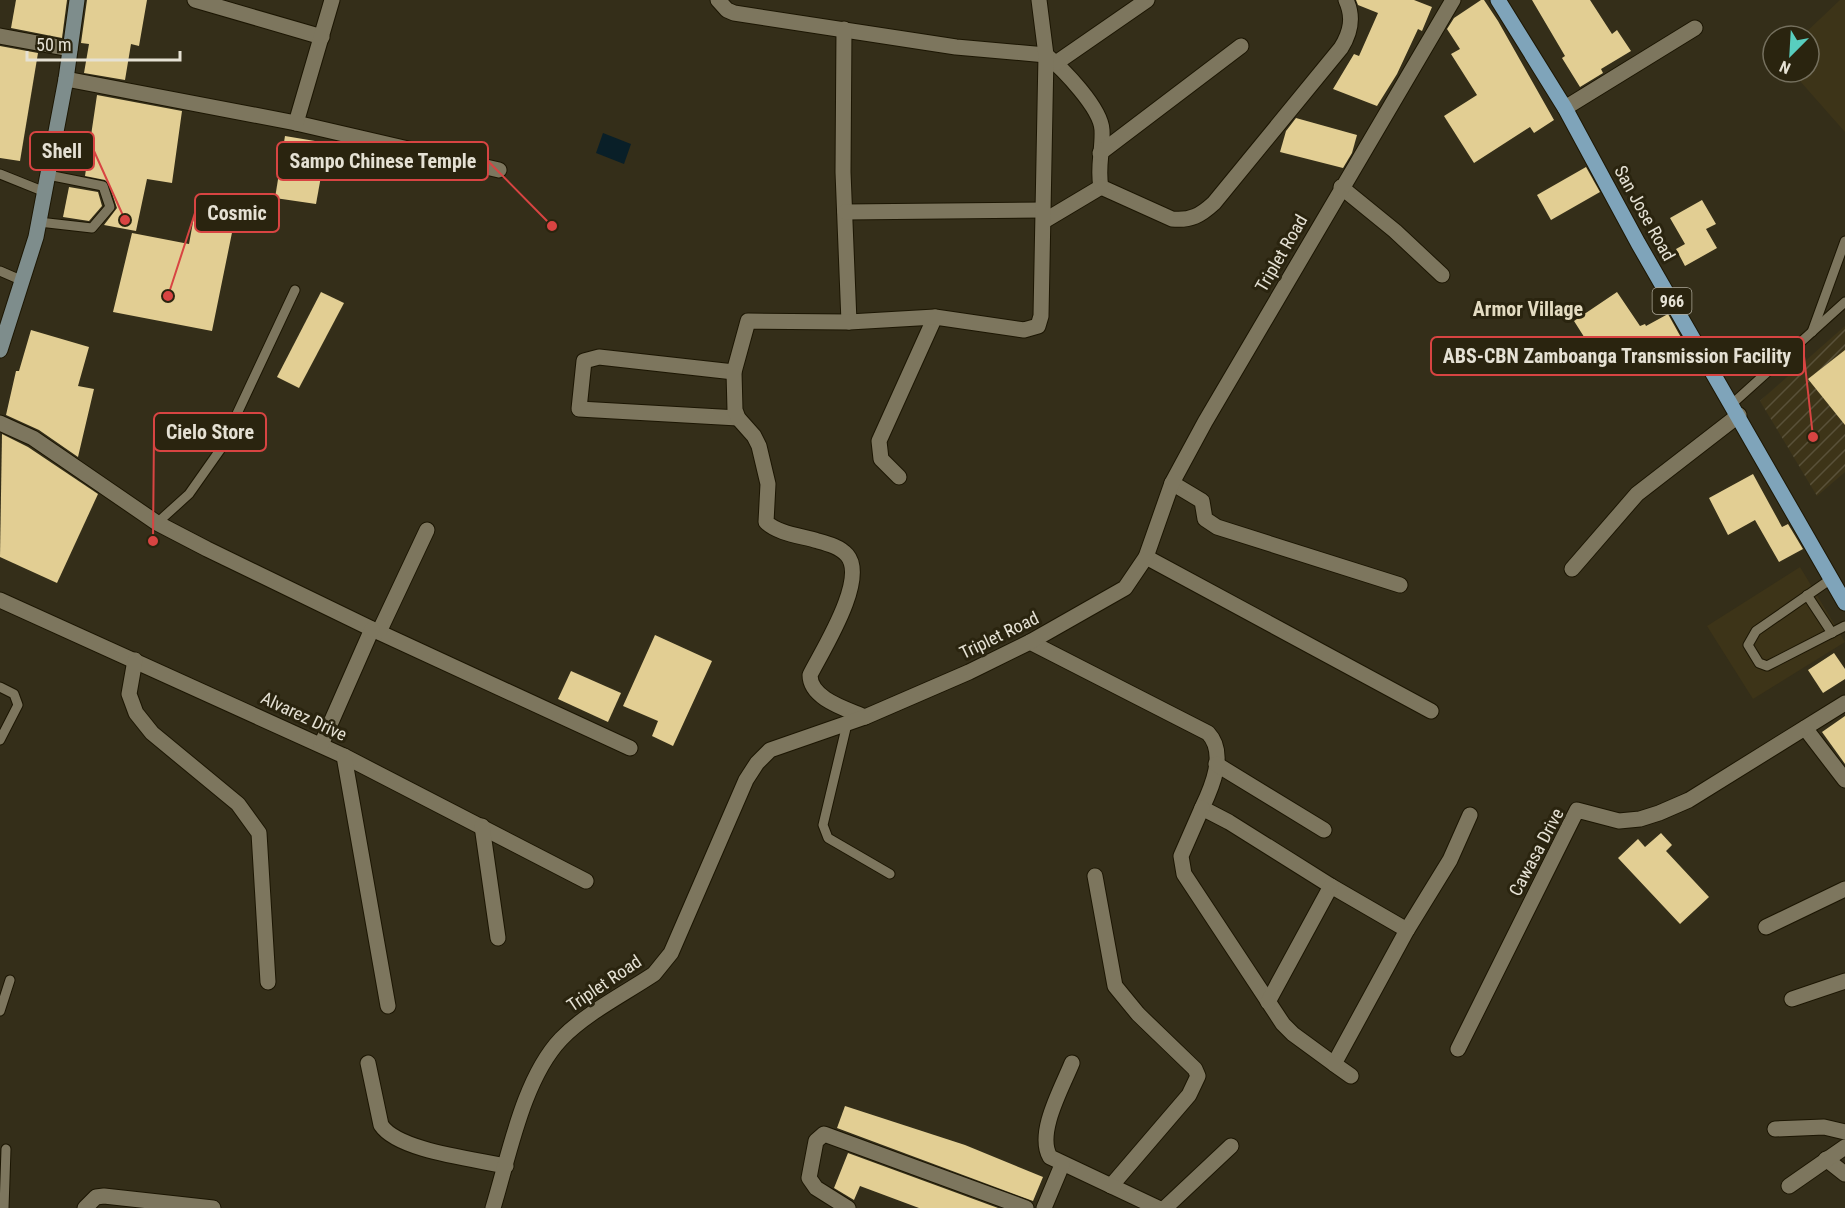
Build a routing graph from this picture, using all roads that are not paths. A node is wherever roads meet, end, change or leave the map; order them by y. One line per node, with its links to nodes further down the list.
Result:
1 (77, 0): 15 (main road)
2 (195, 0): 13 (street)
3 (332, 0): 13 (street)
4 (718, 0): 11 (street)
5 (1039, 0): 16 (street)
6 (1147, 0): 16 (street)
7 (1346, 0): 24 (street)
8 (1453, 0): 25 (street, Triplet Road)
9 (1498, 0): 18 (main road, San Jose Road / 966)
10 (1695, 28): 18 (street)
11 (844, 29): 16 (street); 27 (street)
12 (0, 36): 15 (street)
13 (322, 37): 19 (street)
14 (1241, 46): 20 (street)
15 (70, 49): 17 (main road)
16 (1051, 59): 20 (street); 28 (street)
17 (66, 79): 19 (street); 23 (main road)
18 (1565, 108): 41 (main road, San Jose Road / 966)
19 (296, 123): 21 (street)
20 (1101, 153): 24 (street)
21 (499, 170)
22 (0, 174): 26 (lane)
23 (48, 175): 26 (main road); 29 (lane)
24 (1101, 187): 28 (street)
25 (1341, 187): 32 (street); 45 (street, Triplet Road)
26 (45, 192): 29 (main road)
27 (845, 212): 28 (street); 37 (street)
28 (1043, 216): 36 (street)
29 (39, 222): 33 (main road)
30 (1845, 241): 38 (lane)
31 (0, 271): 33 (lane)
32 (1442, 275)
33 (23, 281): 39 (main road)
34 (295, 290): 46 (lane)
35 (1845, 302): 38 (lane)
36 (935, 317): 37 (street); 44 (street)
37 (849, 322): 40 (street)
38 (1811, 335): 41 (lane)
39 (0, 350)
40 (734, 372): 42 (street); 42 (street)
41 (1736, 409): 49 (street); 50 (main road, San Jose Road / 966)
42 (738, 418): 63 (street)
43 (0, 423): 46 (street)
44 (899, 477)
45 (1172, 483): 48 (street, Triplet Road); 51 (street)
46 (157, 523): 56 (street)
47 (427, 530): 56 (street)
48 (1146, 557): 58 (street, Triplet Road); 62 (street)
49 (1572, 569)
50 (1838, 584): 52 (lane); 54 (main road, San Jose Road / 966)
51 (1400, 585)
52 (1808, 595): 57 (lane); 57 (lane)
53 (0, 600): 59 (street, Alvarez Drive)
54 (1845, 603)
55 (1845, 626): 57 (lane)
56 (375, 631): 67 (street); 68 (street)
57 (1832, 633)
58 (1030, 642): 63 (street, Triplet Road); 70 (street)
59 (135, 660): 67 (street, Alvarez Drive); 86 (street)
60 (0, 687): 66 (lane)
61 (1845, 703): 65 (street, Cawasa Drive)
62 (1431, 711)
63 (865, 717): 64 (street, Triplet Road)
64 (847, 724): 76 (lane); 103 (street, Triplet Road)
65 (1805, 728): 71 (street); 91 (street, Cawasa Drive)
66 (0, 740)
67 (321, 745): 69 (street, Alvarez Drive)
68 (630, 748)
69 (344, 756): 74 (street, Alvarez Drive); 89 (street)
70 (1216, 764): 72 (street); 75 (street)
71 (1845, 780)
72 (1202, 808): 79 (street); 88 (street)
73 (1470, 815): 82 (street)
74 (482, 826): 78 (street, Alvarez Drive); 83 (street)
75 (1324, 830)
76 (890, 874)
77 (1095, 876): 105 (street)
78 (586, 881)
79 (1331, 886): 82 (street); 88 (street)
80 (1845, 889): 81 (street)
81 (1766, 927)
82 (1407, 930): 94 (street)
83 (498, 938)
84 (10, 980): 90 (lane)
85 (1845, 981): 87 (street)
86 (268, 982)
87 (1792, 999)
88 (1268, 1002): 94 (street)
89 (388, 1006)
90 (0, 1011)
91 (1458, 1049)
92 (368, 1063): 103 (street)
93 (1072, 1063): 102 (street)
94 (1334, 1064): 95 (street)
95 (1351, 1076)
96 (1775, 1129): 97 (street)
97 (1845, 1132)
98 (1230, 1146): 115 (street)
99 (1845, 1147): 101 (street)
100 (6, 1149): 108 (lane)
101 (1826, 1159): 104 (street); 106 (street)
102 (1062, 1165): 105 (street); 114 (street)
103 (506, 1166): 111 (street, Triplet Road)
104 (1845, 1174)
105 (1111, 1186): 107 (street)
106 (1789, 1186)
107 (1148, 1206)
108 (4, 1208)
109 (85, 1208): 110 (street)
110 (213, 1208)
111 (493, 1208)
112 (848, 1208): 113 (street)
113 (1026, 1208)
114 (1044, 1208)
115 (1165, 1208)

